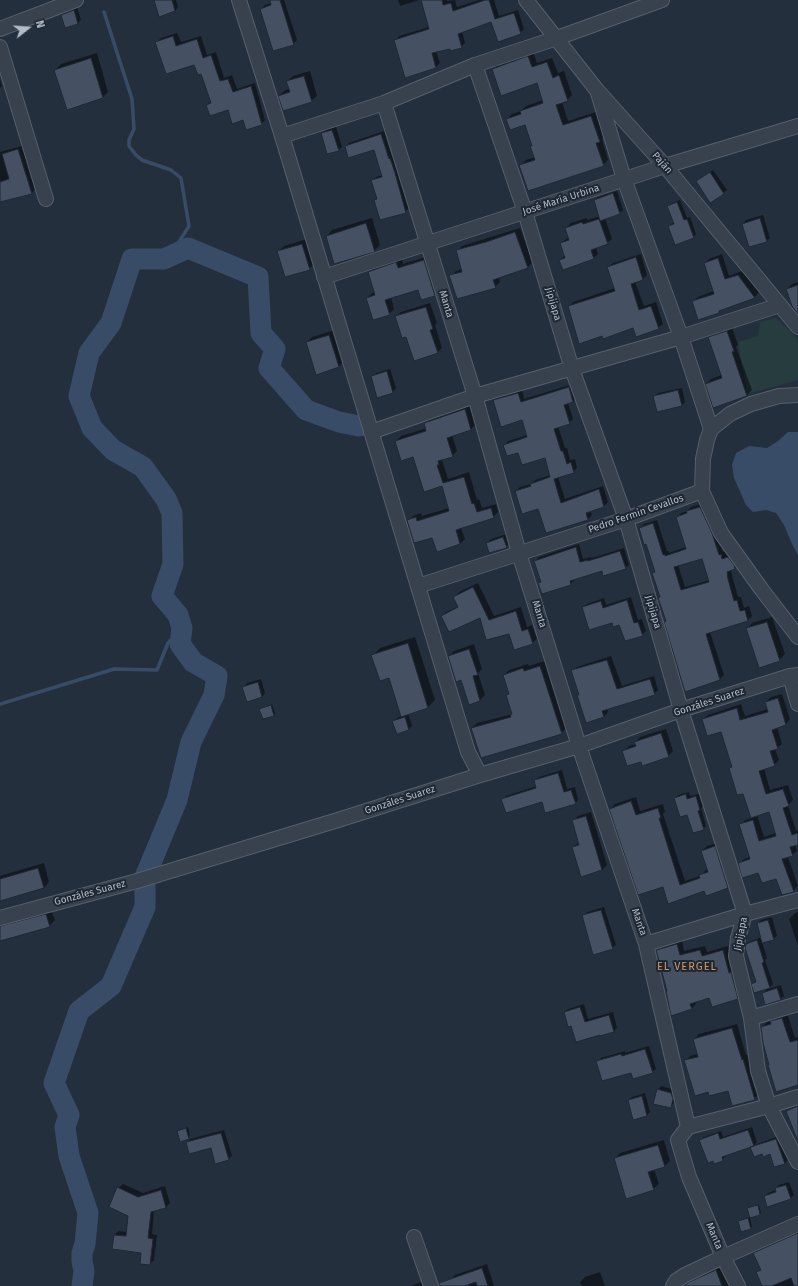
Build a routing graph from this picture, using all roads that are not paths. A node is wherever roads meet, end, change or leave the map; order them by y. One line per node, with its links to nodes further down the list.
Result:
1 (76, 0): 5 (street)
2 (239, 0): 12 (street)
3 (526, 0): 6 (street, Paján)
4 (657, 1): 6 (street)
5 (0, 29)
6 (557, 38): 8 (street); 9 (street, Paján)
7 (0, 47): 15 (street)
8 (475, 65): 10 (street); 16 (street, Jipijapa)
9 (596, 89): 13 (street, Paján); 14 (street)
10 (384, 103): 12 (street); 17 (street, Manta)
11 (798, 126): 13 (street, José María Urbina)
12 (282, 136): 18 (street)
13 (665, 166): 14 (street, José María Urbina); 19 (street, Paján)
14 (624, 179): 16 (street, José María Urbina); 21 (street)
15 (46, 199)
16 (525, 212): 17 (street, José María Urbina); 22 (street, Jipijapa)
17 (427, 244): 18 (street, José María Urbina); 24 (street, Manta)
18 (324, 277): 26 (street)
19 (780, 305): 20 (street, Paján); 21 (street)
20 (798, 327)
21 (681, 337): 22 (street); 25 (street)
22 (572, 369): 24 (street); 28 (street, Jipijapa)
23 (798, 395): 25 (street)
24 (475, 396): 26 (street); 29 (street, Manta)
25 (711, 429): 27 (street)
26 (371, 432): 30 (street)
27 (702, 491): 28 (street, Pedro Fermin Cevallos); 31 (street)
28 (626, 519): 29 (street, Pedro Fermin Cevallos); 34 (street, Jipijapa)
29 (519, 553): 30 (street, Pedro Fermin Cevallos); 35 (street, Manta)
30 (418, 586): 36 (street)
31 (798, 637)
32 (794, 676): 33 (street); 34 (street, Gonzáles Suarez)
33 (798, 704)
34 (681, 710): 35 (street, Gonzáles Suarez); 38 (street, Jipijapa)
35 (580, 746): 36 (street, Gonzáles Suarez); 40 (street, Manta)
36 (480, 775): 39 (street, Gonzáles Suarez)
37 (798, 900): 38 (street)
38 (746, 914): 40 (street); 42 (street, Jipijapa)
39 (0, 918)
40 (646, 944): 45 (street, Manta)
41 (798, 1004): 42 (street)
42 (751, 1018): 44 (street, Jipijapa)
43 (798, 1097): 44 (street)
44 (769, 1106): 45 (street); 46 (street, Jipijapa)
45 (688, 1127): 49 (street, Manta)
46 (798, 1162)
47 (798, 1224): 49 (street)
48 (414, 1237): 50 (street)
49 (723, 1257): 51 (street); 52 (street, Manta)
50 (431, 1286)
51 (673, 1286)
52 (738, 1286)

